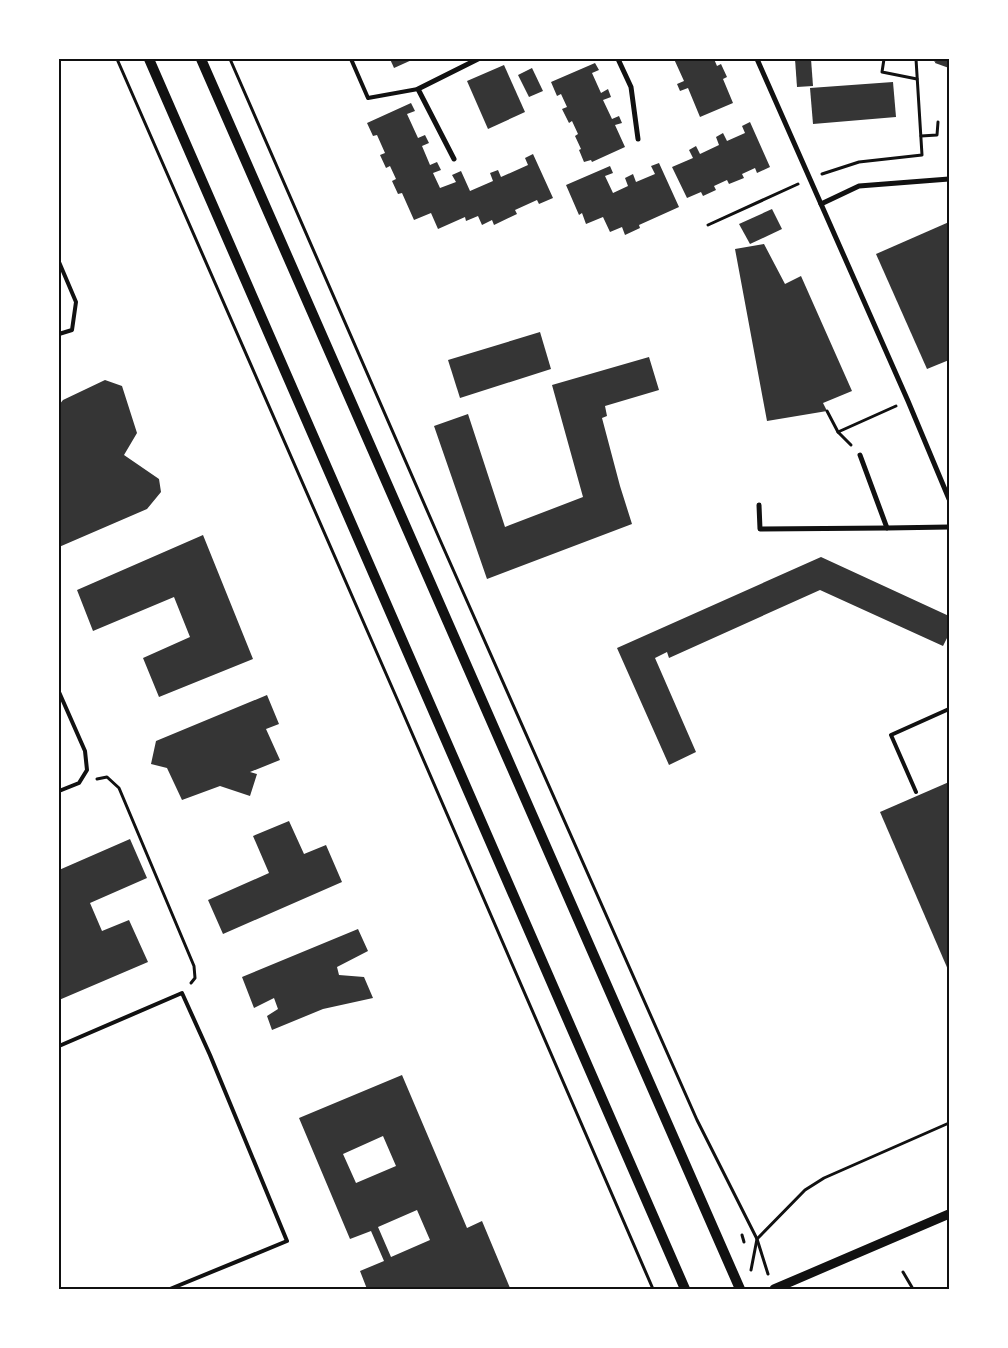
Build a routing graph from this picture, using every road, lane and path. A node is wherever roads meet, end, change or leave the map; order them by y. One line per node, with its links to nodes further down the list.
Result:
1 (116, 59): 47 (path)
2 (149, 59): 48 (main road)
3 (201, 59): 49 (main road)
4 (230, 59): 41 (path)
5 (351, 59): 12 (lane)
6 (478, 59): 12 (street)
7 (618, 59): 15 (street)
8 (757, 59): 17 (street)
9 (884, 59): 11 (path)
10 (916, 59): 11 (path)
11 (917, 79): 14 (path)
12 (418, 88): 16 (street)
13 (938, 122): 14 (path)
14 (920, 136): 17 (path)
15 (638, 139)
16 (454, 159)
17 (810, 178): 19 (street); 20 (path)
18 (949, 179): 19 (street)
19 (821, 204): 23 (street)
20 (708, 225)
21 (59, 262): 22 (lane)
22 (59, 334)
23 (908, 401): 25 (path); 27 (street)
24 (827, 411): 25 (path)
25 (838, 432): 26 (path)
26 (860, 455): 30 (street)
27 (949, 499)
28 (759, 506): 30 (street)
29 (949, 527): 30 (street)
30 (887, 528)
31 (59, 692): 33 (lane)
32 (949, 709): 35 (lane)
33 (79, 783): 34 (lane); 36 (path)
34 (59, 791)
35 (916, 792)
36 (182, 994): 37 (lane); 46 (lane)
37 (59, 1046)
38 (949, 1123): 41 (path)
39 (949, 1214): 45 (street)
40 (742, 1236): 42 (path)
41 (757, 1239): 43 (path); 45 (path)
42 (744, 1242)
43 (751, 1272)
44 (903, 1272): 50 (path)
45 (772, 1285)
46 (170, 1289)
47 (653, 1289)
48 (685, 1289)
49 (740, 1289)
50 (913, 1289)

